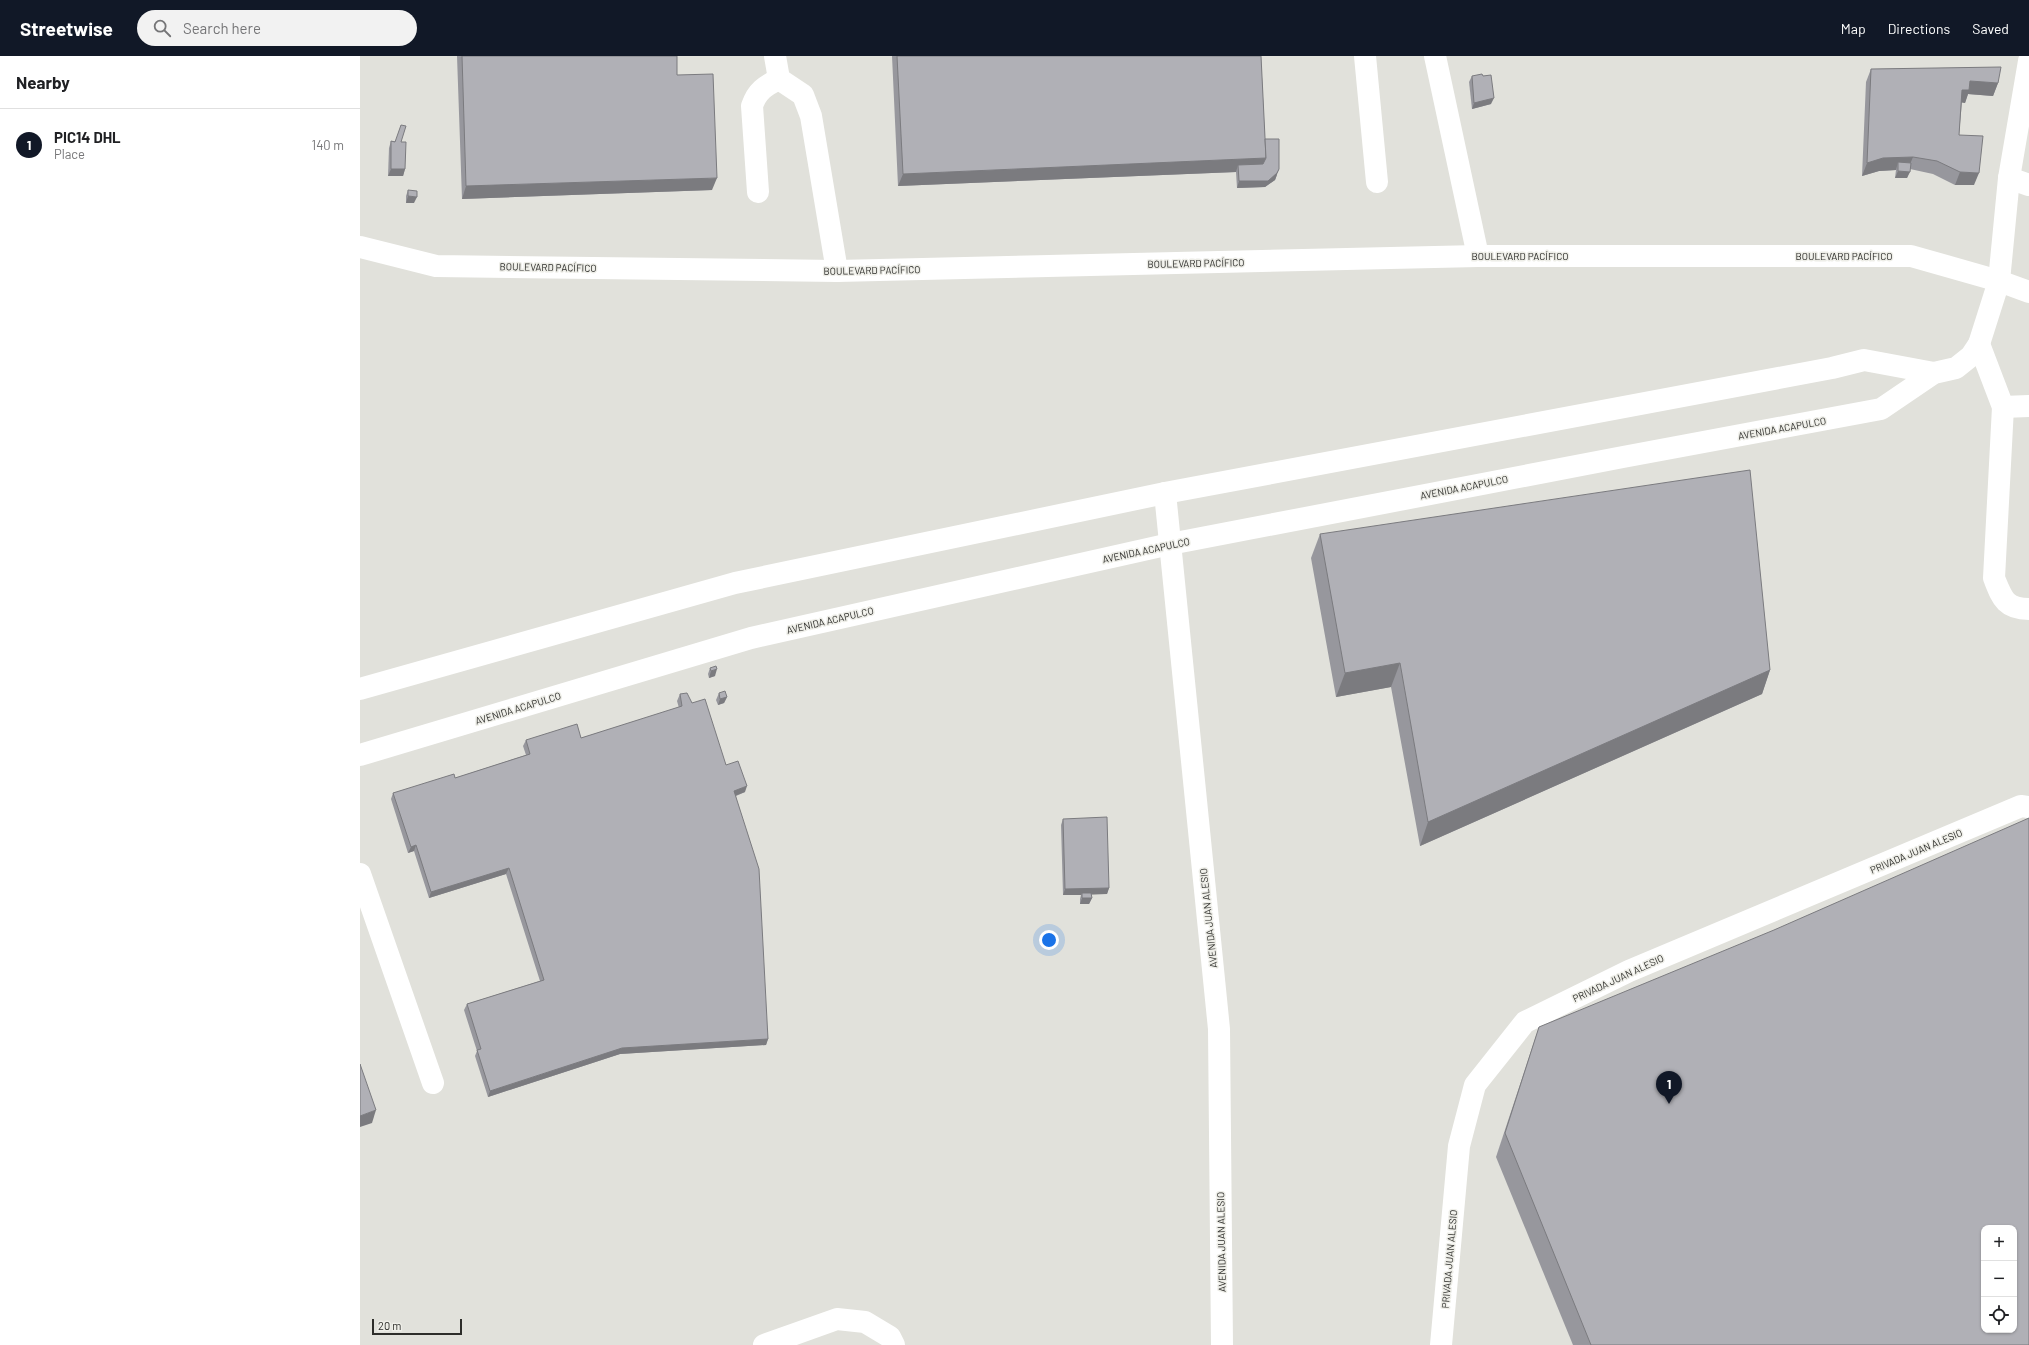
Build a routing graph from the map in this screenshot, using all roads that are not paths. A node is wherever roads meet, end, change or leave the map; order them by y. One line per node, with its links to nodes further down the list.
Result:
1 (776, 56): 5 (main road)
2 (1365, 56): 6 (main road)
3 (1435, 56): 10 (main road)
4 (2029, 61): 7 (main road, AVENIDA ACAPULCO)
5 (779, 79): 8 (main road); 11 (main road)
6 (1377, 182)
7 (2019, 182): 12 (main road, AVENIDA ACAPULCO)
8 (758, 192)
9 (360, 247): 11 (main road, BOULEVARD PACÍFICO)
10 (1478, 256): 11 (main road, BOULEVARD PACÍFICO); 12 (main road, BOULEVARD PACÍFICO)
11 (837, 271)
12 (1999, 281): 13 (main road, BOULEVARD PACÍFICO); 14 (main road, AVENIDA ACAPULCO)
13 (2029, 292)
14 (1979, 344): 15 (main road, AVENIDA ACAPULCO); 17 (main road)
15 (1934, 373): 18 (main road, AVENIDA ACAPULCO); 19 (main road, AVENIDA ACAPULCO)
16 (2029, 406): 17 (main road)
17 (2003, 407): 20 (main road)
18 (1165, 493): 19 (main road, AVENIDA JUAN ALESIO); 21 (main road, AVENIDA ACAPULCO)
19 (1170, 544): 22 (main road, AVENIDA ACAPULCO); 28 (main road, AVENIDA JUAN ALESIO)
20 (2029, 609)
21 (360, 689)
22 (360, 755)
23 (2029, 807): 29 (main road, PRIVADA JUAN ALESIO)
24 (360, 874): 25 (main road)
25 (432, 1083)
26 (764, 1345): 27 (main road)
27 (894, 1345)
28 (1222, 1345)
29 (1441, 1345)

